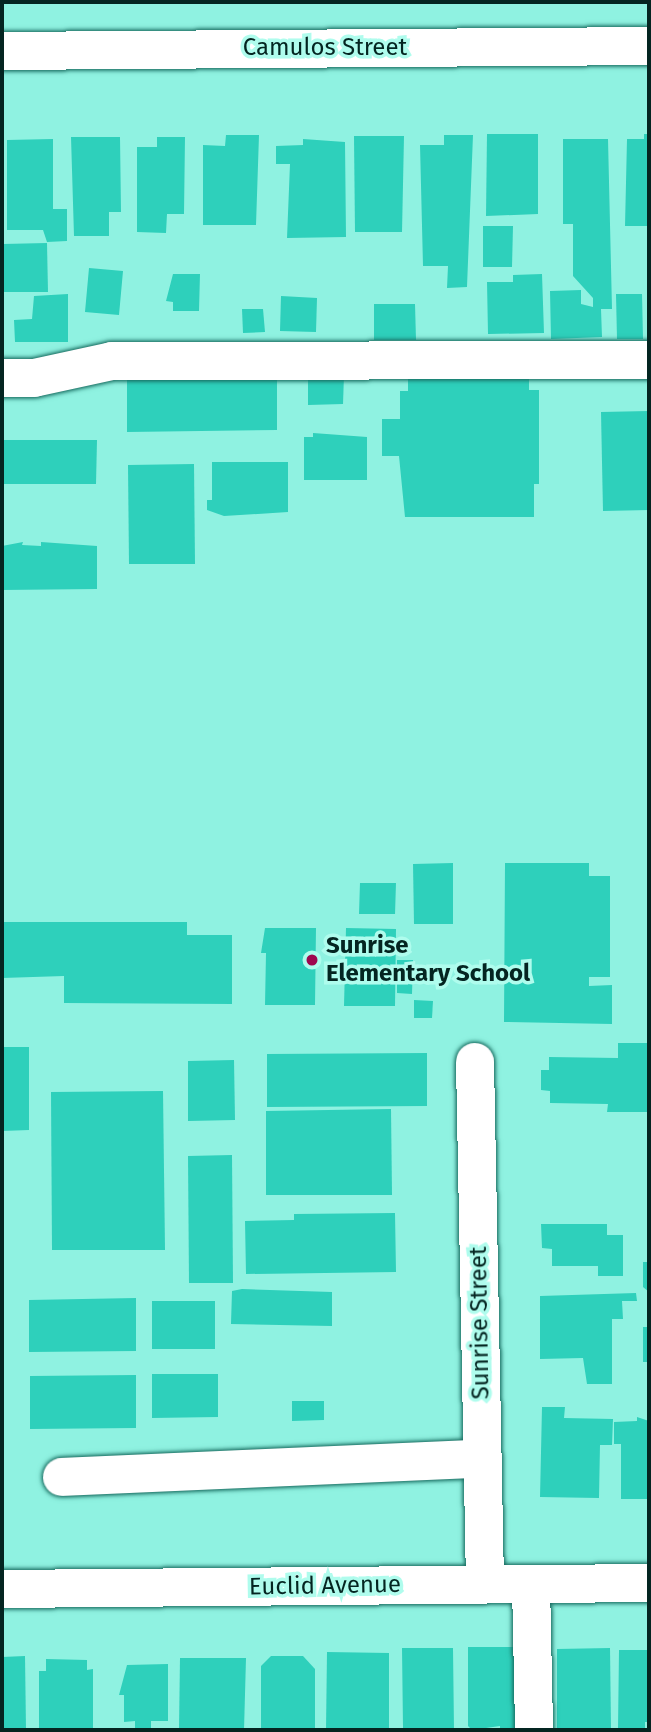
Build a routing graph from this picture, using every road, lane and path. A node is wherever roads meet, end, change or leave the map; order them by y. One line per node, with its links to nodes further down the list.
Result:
1 (649, 46): 2 (street, Camulos Street)
2 (2, 51)
3 (649, 360): 4 (street)
4 (2, 378)
5 (475, 1062): 6 (street, Sunrise Street)
6 (482, 1459): 7 (street); 9 (street, Sunrise Street)
7 (62, 1477)
8 (649, 1583): 10 (street, Euclid Avenue)
9 (485, 1584): 10 (street, Euclid Avenue); 11 (street, Euclid Avenue)
10 (531, 1584): 12 (street)
11 (2, 1589)
12 (534, 1730)

